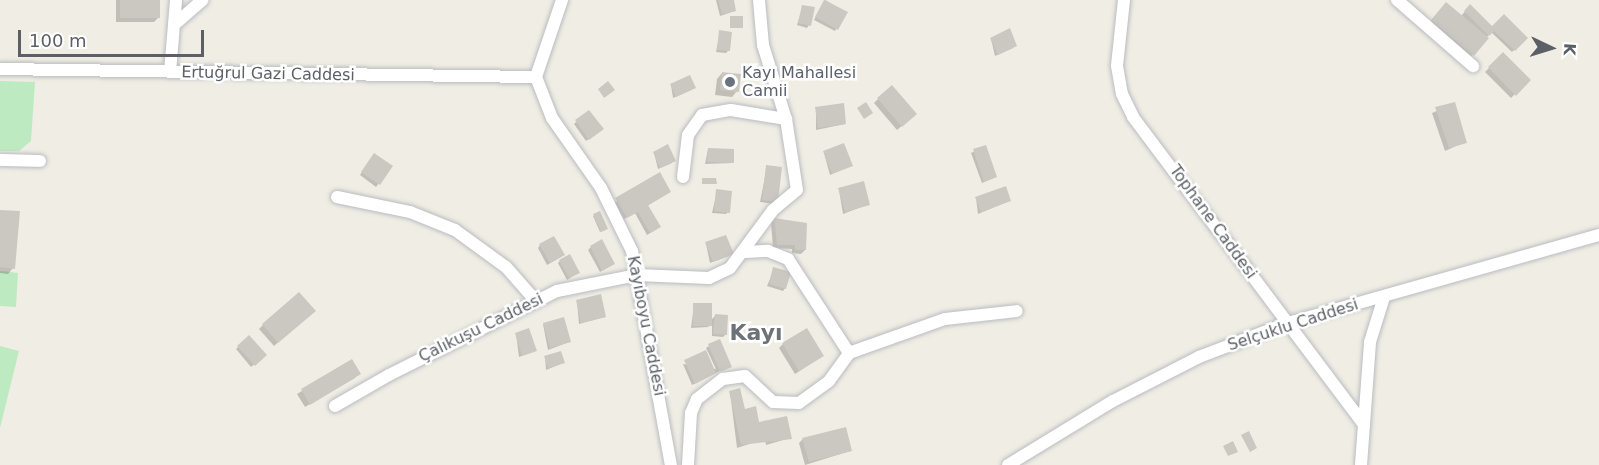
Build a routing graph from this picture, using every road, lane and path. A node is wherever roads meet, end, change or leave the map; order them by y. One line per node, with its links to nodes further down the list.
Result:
1 (176, 0): 7 (street)
2 (202, 0): 7 (street)
3 (562, 0): 11 (street)
4 (759, 0): 12 (street)
5 (1124, 0): 23 (street, Tophane Caddesi)
6 (1397, 0): 8 (street)
7 (176, 23): 10 (street)
8 (1473, 66)
9 (0, 69): 10 (street, Ertuğrul Gazi Caddesi)
10 (170, 72): 11 (street, Ertuğrul Gazi Caddesi)
11 (536, 77): 19 (street, Kayıboyu Caddesi)
12 (786, 119): 15 (street); 18 (street, Çalıkuşu Caddesi)
13 (0, 160): 14 (street)
14 (40, 161)
15 (683, 177)
16 (337, 197): 21 (street)
17 (1599, 235): 20 (street, Selçuklu Caddesi)
18 (746, 252): 19 (street, Çalıkuşu Caddesi); 24 (street)
19 (637, 274): 21 (street, Çalıkuşu Caddesi); 27 (street, Kayıboyu Caddesi)
20 (1384, 297): 23 (street, Selçuklu Caddesi); 26 (street)
21 (535, 300): 25 (street, Çalıkuşu Caddesi)
22 (1017, 311): 24 (street)
23 (1288, 323): 26 (street, Tophane Caddesi); 29 (street, Selçuklu Caddesi)
24 (849, 352): 28 (street)
25 (335, 406)
26 (1364, 425): 30 (street)
27 (671, 465)
28 (688, 465)
29 (1008, 465)
30 (1361, 465)

